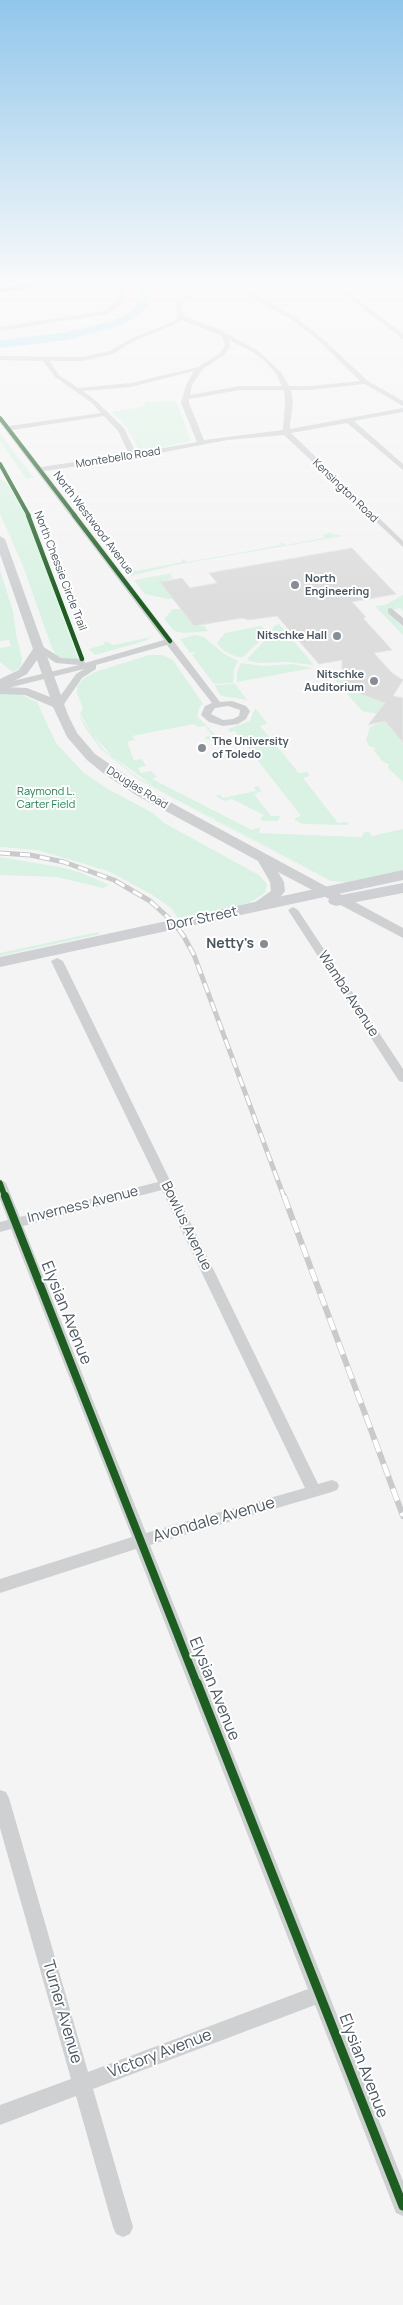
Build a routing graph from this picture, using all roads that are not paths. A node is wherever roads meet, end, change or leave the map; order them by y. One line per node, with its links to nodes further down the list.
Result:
1 (288, 388): 16 (street)
2 (92, 389): 6 (street)
3 (188, 389): 9 (street)
4 (237, 389): 9 (street)
5 (376, 389): 8 (street)
6 (76, 390): 12 (street)
7 (403, 394): 8 (street)
8 (388, 396): 10 (street)
9 (184, 398): 17 (street)
10 (403, 404)
11 (403, 410): 14 (street, Montebello Road)
12 (106, 414): 15 (street); 18 (street)
13 (0, 418): 15 (street, North Westwood Avenue)
14 (349, 421): 16 (street, Montebello Road); 19 (street)
15 (8, 428): 20 (street, North Westwood Avenue)
16 (287, 432): 17 (street, Montebello Road); 22 (street, Kensington Road)
17 (201, 443): 18 (street, Montebello Road)
18 (134, 456): 20 (street, Montebello Road)
19 (403, 468)
20 (39, 469): 25 (street, North Westwood Avenue)
21 (0, 539): 26 (street, Douglas Road)
22 (403, 545)
23 (390, 611): 24 (street)
24 (403, 624)
25 (170, 641): 27 (street); 30 (street, North Westwood Avenue)
26 (39, 648): 27 (street); 28 (street, Douglas Road); 29 (street)
27 (103, 660): 28 (street); 31 (street)
28 (50, 676): 29 (street); 31 (street, Douglas Road)
29 (0, 687): 31 (street)
30 (216, 704)
31 (59, 705): 32 (street, Douglas Road)
32 (262, 858): 35 (street, Douglas Road); 37 (street)
33 (403, 875): 35 (main road, Dorr Street)
34 (403, 888): 36 (main road, Dorr Street)
35 (324, 892): 36 (street, Douglas Road); 37 (main road, Dorr Street)
36 (341, 900): 38 (main road, Dorr Street); 39 (street)
37 (259, 906): 41 (main road, Dorr Street)
38 (293, 910): 40 (main road, Dorr Street); 43 (street, Wamba Avenue)
39 (403, 934)
40 (57, 961): 42 (main road, Dorr Street); 45 (street, Bowlus Avenue)
41 (0, 962)
42 (0, 974)
43 (403, 1078)
44 (0, 1183): 46 (street, Elysian Avenue)
45 (166, 1184): 46 (street, Inverness Avenue); 48 (street, Bowlus Avenue)
46 (8, 1225): 49 (street, Elysian Avenue)
47 (332, 1486): 48 (street, Avondale Avenue)
48 (314, 1491): 49 (street, Avondale Avenue)
49 (141, 1541): 50 (street, Avondale Avenue); 52 (street, Elysian Avenue)
50 (0, 1586)
51 (0, 1798): 53 (street, Turner Avenue)
52 (320, 1994): 53 (street, Victory Avenue); 55 (street, Elysian Avenue)
53 (83, 2083): 54 (street, Victory Avenue); 56 (street, Turner Avenue)
54 (0, 2115)
55 (403, 2206)
56 (123, 2227)

